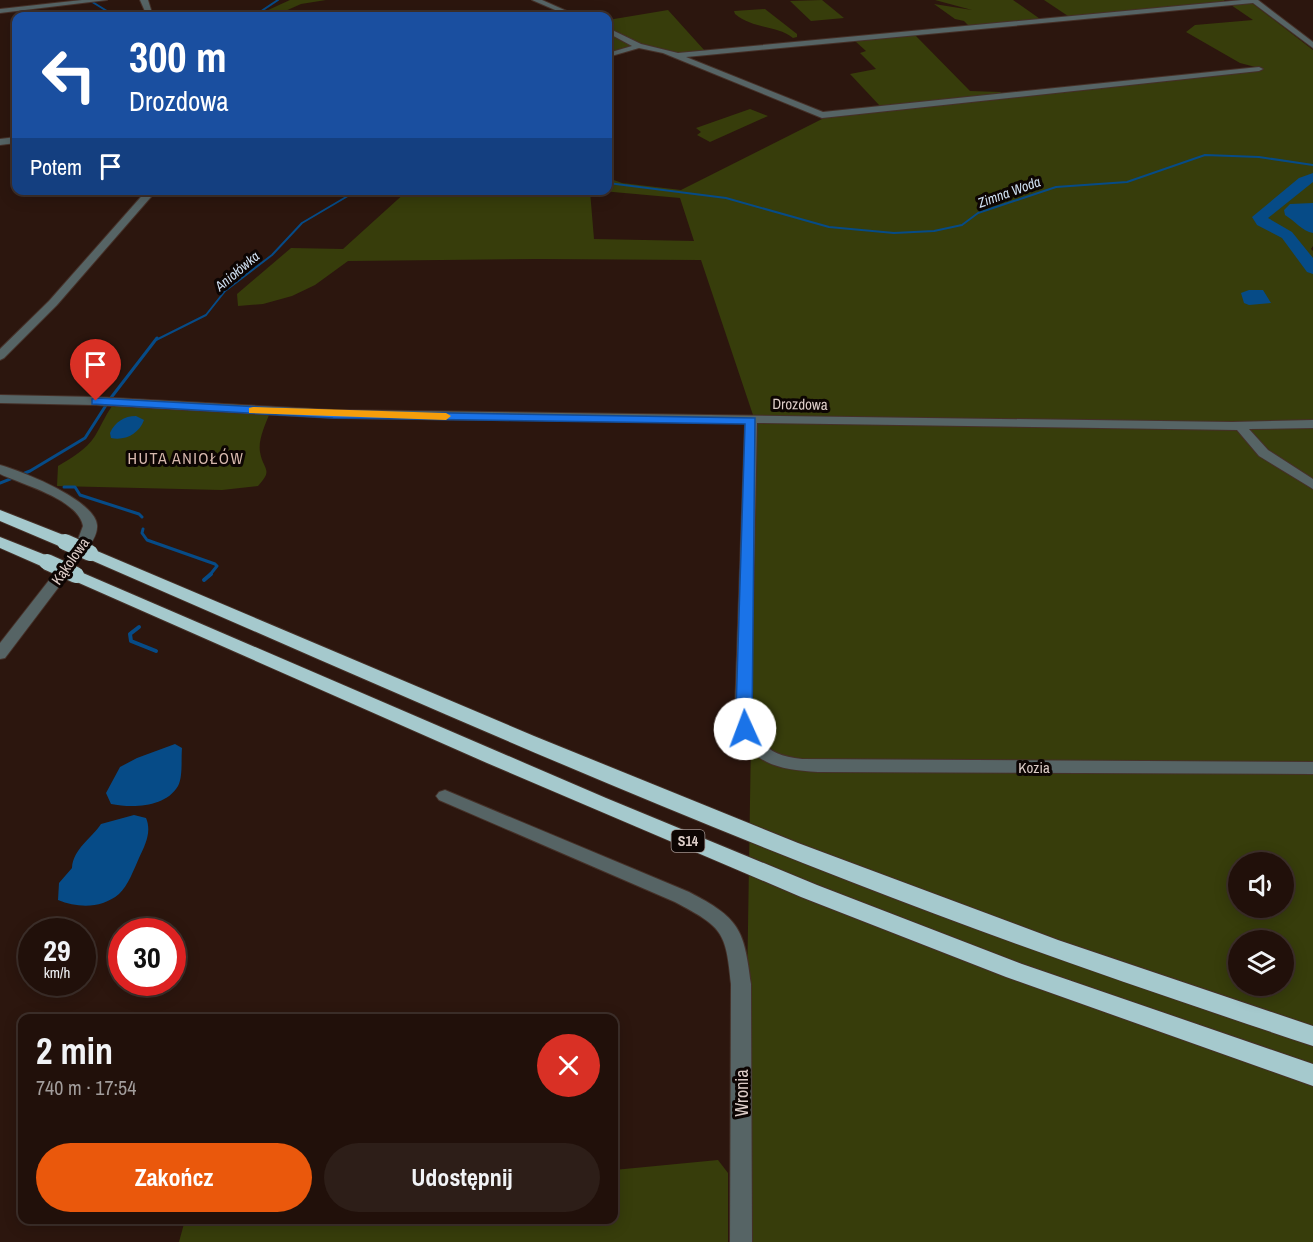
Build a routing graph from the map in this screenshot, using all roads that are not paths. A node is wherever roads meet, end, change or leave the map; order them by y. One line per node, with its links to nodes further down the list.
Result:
1 (536, 0): 5 (street)
2 (95, 1): 4 (street)
3 (1254, 1): 8 (street); 10 (street)
4 (0, 11)
5 (564, 12)
6 (612, 32): 7 (street)
7 (639, 46): 9 (street); 10 (street)
8 (1313, 46)
9 (612, 54)
10 (677, 56): 11 (street)
11 (1259, 69)
12 (149, 195): 13 (street)
13 (0, 356)
14 (0, 399): 15 (street, Drozdowa)
15 (751, 420): 17 (street, Drozdowa); 23 (street, Kozia)
16 (1313, 424): 17 (street, Drozdowa)
17 (1241, 426): 19 (street)
18 (2, 470): 22 (street, Kąkolowa)
19 (1313, 484)
20 (0, 515): 25 (highway, S14, bridge)
21 (0, 542): 26 (highway, S14, bridge)
22 (0, 654)
23 (1313, 768)
24 (445, 796): 27 (street, Wronia)
25 (1313, 1036)
26 (1313, 1075)
27 (741, 1242)

